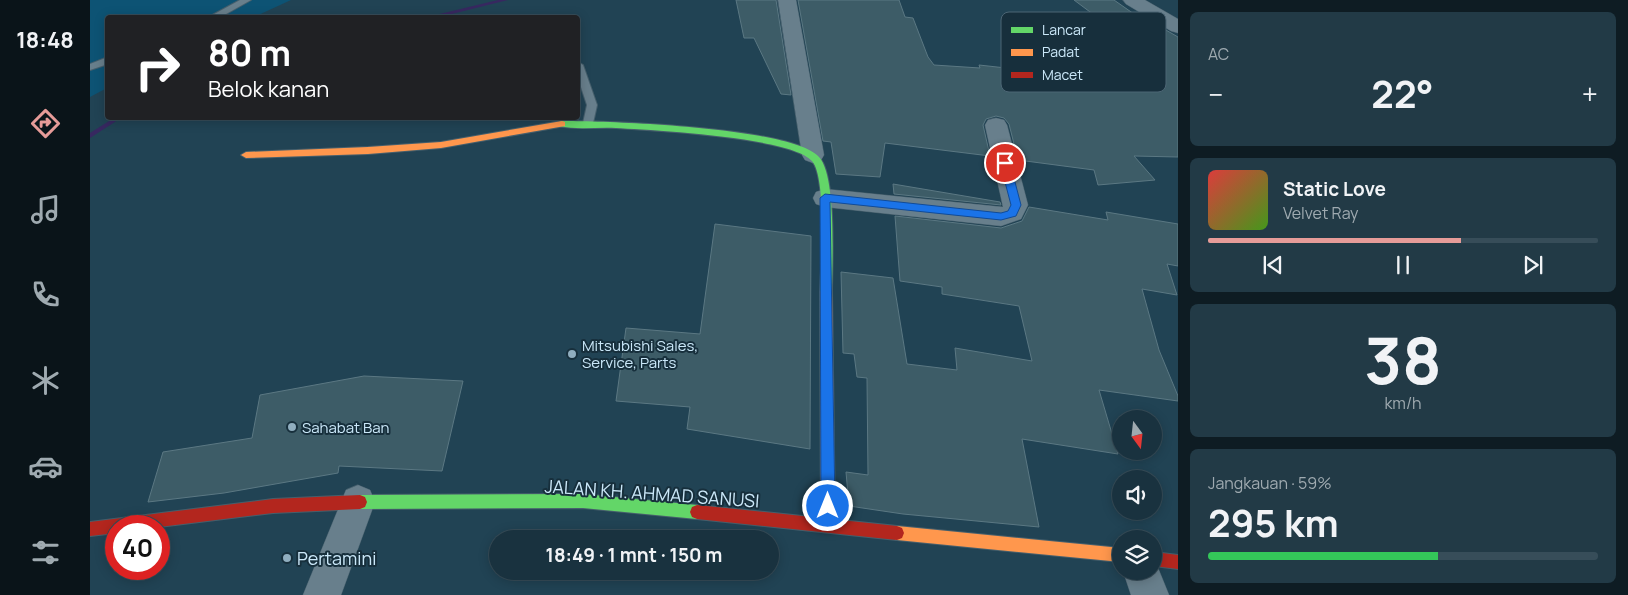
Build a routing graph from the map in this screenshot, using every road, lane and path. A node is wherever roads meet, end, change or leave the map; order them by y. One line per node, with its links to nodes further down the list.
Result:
1 (247, 0): 5 (lane)
2 (787, 0): 14 (street)
3 (1132, 0): 4 (street)
4 (1152, 12)
5 (217, 15)
6 (1166, 20): 7 (street)
7 (1178, 27)
8 (105, 61): 9 (lane)
9 (90, 67)
10 (580, 71): 11 (lane)
11 (588, 123): 13 (main road); 14 (main road)
12 (996, 125): 15 (street)
13 (246, 155)
14 (813, 155): 15 (main road)
15 (825, 198): 17 (main road)
16 (358, 502): 17 (main road, JALAN KH. AHMAD SANUSI); 18 (main road, JALAN KH. AHMAD SANUSI); 23 (street)
17 (828, 525): 19 (main road, JALAN KH. AHMAD SANUSI)
18 (90, 529)
19 (1112, 554)
20 (1162, 560): 21 (main road)
21 (1178, 562)
22 (1144, 580): 24 (street)
23 (322, 595)
24 (1150, 595)

